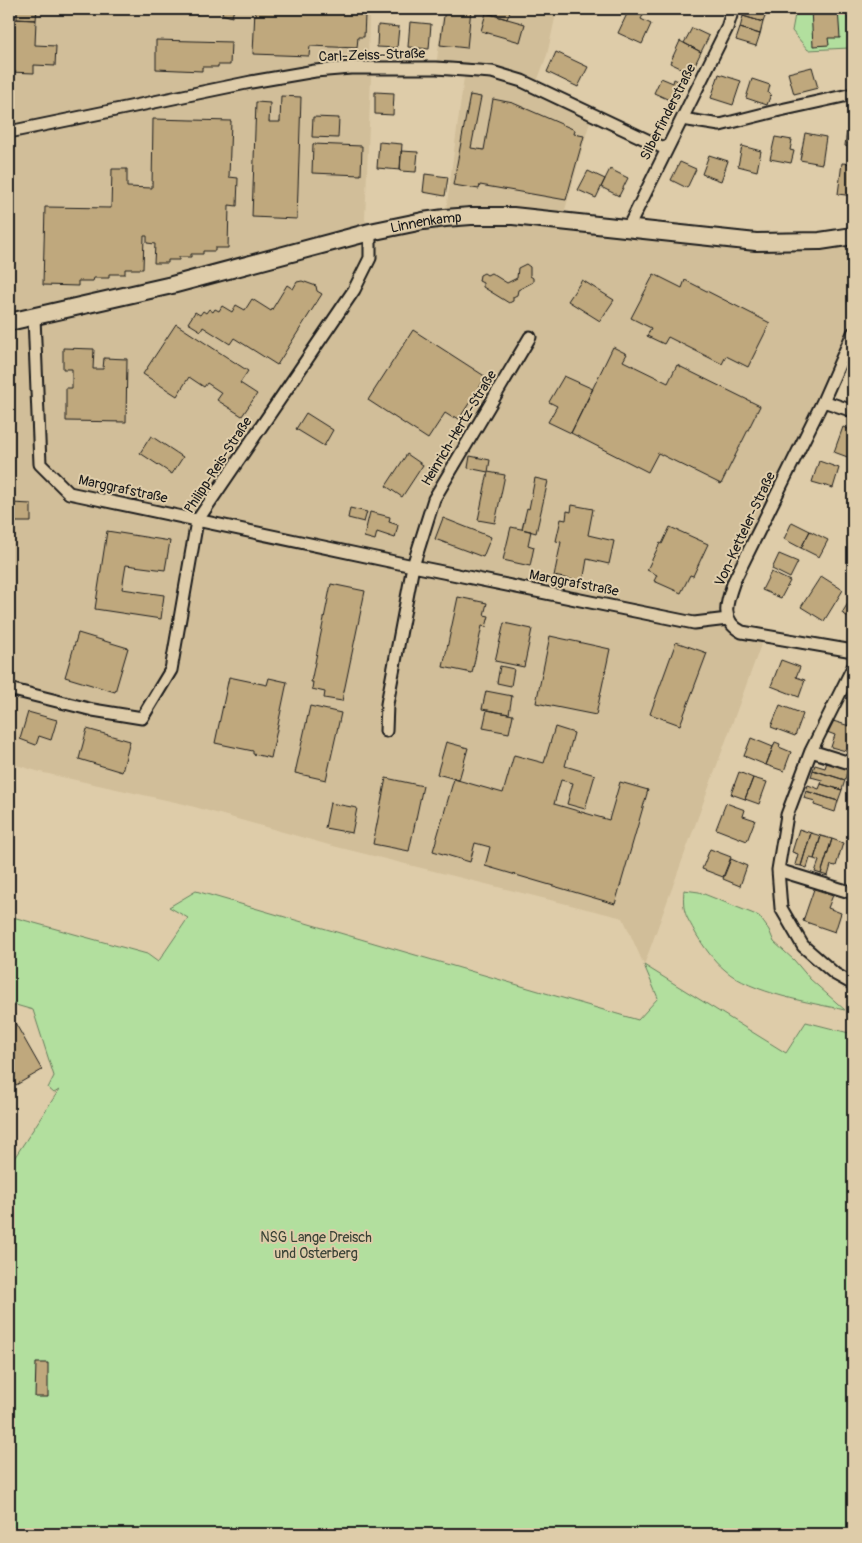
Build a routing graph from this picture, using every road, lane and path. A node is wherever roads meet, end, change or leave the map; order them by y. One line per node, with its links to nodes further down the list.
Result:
1 (733, 9): 3 (street, Silberfinderstraße)
2 (853, 94): 3 (street)
3 (682, 119): 5 (street, Silberfinderstraße)
4 (9, 132): 5 (street, Carl-Zeiss-Straße)
5 (666, 149): 6 (street, Silberfinderstraße)
6 (628, 228): 7 (main road, Linnenkamp); 8 (main road, Linnenkamp)
7 (370, 232): 9 (main road, Linnenkamp); 15 (street, Philipp-Reis-Straße)
8 (853, 236)
9 (34, 317): 10 (main road, Linnenkamp); 15 (street, Marggrafstraße)
10 (9, 322)
11 (853, 333): 13 (street, Von-Ketteler-Straße)
12 (530, 337): 16 (street, Heinrich-Hertz-Straße)
13 (823, 401): 14 (street); 17 (street, Von-Ketteler-Straße)
14 (853, 411)
15 (197, 521): 16 (street, Marggrafstraße); 20 (street, Philipp-Reis-Straße)
16 (413, 566): 17 (street, Marggrafstraße); 21 (street)
17 (728, 619): 18 (street)
18 (853, 651)
19 (853, 667): 22 (street)
20 (9, 690)
21 (386, 731)
22 (810, 751): 23 (street); 24 (street)
23 (853, 764)
24 (778, 870): 25 (street); 26 (street)
25 (853, 892)
26 (853, 984)

